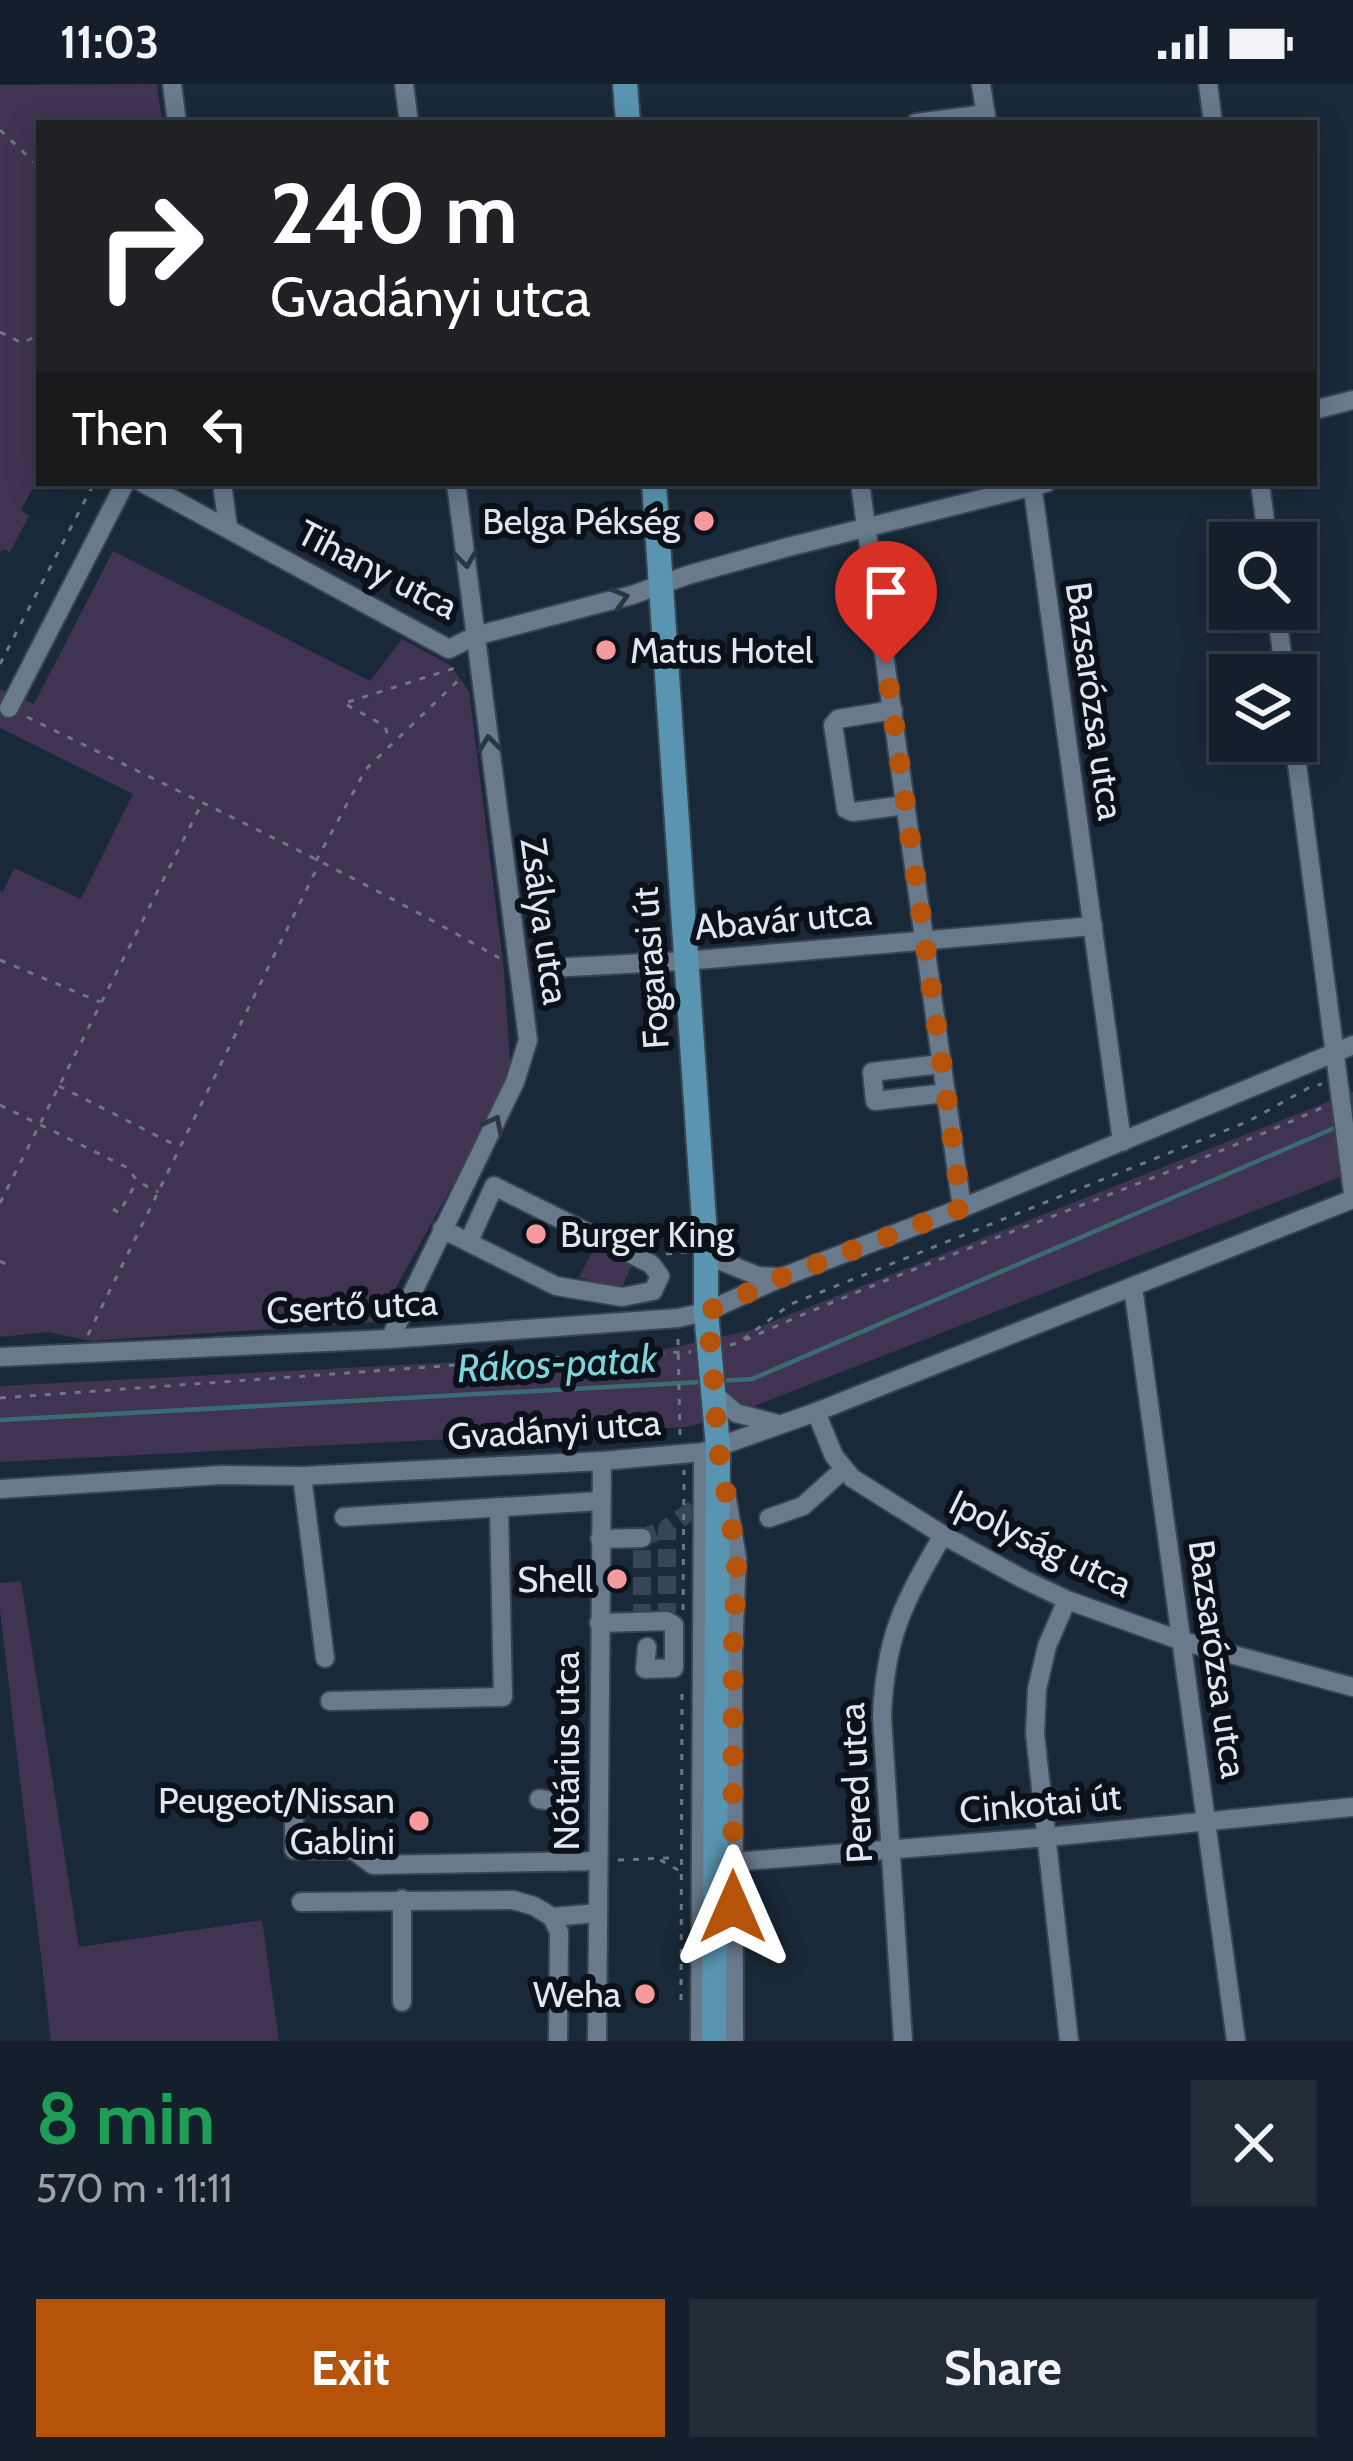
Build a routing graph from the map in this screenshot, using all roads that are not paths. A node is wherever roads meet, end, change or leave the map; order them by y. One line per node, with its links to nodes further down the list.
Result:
1 (172, 84): 7 (street)
2 (404, 84): 8 (street)
3 (625, 84): 9 (main road)
4 (981, 84): 6 (street)
5 (1208, 84): 10 (street)
6 (986, 119)
7 (177, 120)
8 (410, 120)
9 (628, 120)
10 (1213, 120)
11 (1353, 400): 12 (street)
12 (1317, 409)
13 (123, 486): 27 (street)
14 (149, 486): 24 (street)
15 (222, 486): 24 (street)
16 (456, 486): 26 (street, Zsálya utca, one-way to 26)
17 (654, 486): 25 (main road, Fogarasi út)
18 (860, 486): 23 (street)
19 (1028, 486): 23 (street)
20 (1036, 486): 31 (street, Bazsarózsa utca)
21 (1260, 486): 22 (street)
22 (1265, 522)
23 (865, 526): 25 (street); 28 (street)
24 (228, 527): 26 (street, Tihany utca)
25 (662, 584): 26 (street, one-way to 25); 33 (main road, Fogarasi út)
26 (475, 636): 41 (street, Zsálya utca, one-way to 26)
27 (10, 709)
28 (893, 710): 30 (street); 30 (street)
29 (1297, 762): 35 (street)
30 (905, 805): 32 (street)
31 (1094, 926): 32 (street, Abavár utca); 38 (street, Bazsarózsa utca)
32 (924, 939): 33 (street, Abavár utca); 36 (street)
33 (685, 961): 34 (street, Abavár utca); 43 (main road, Fogarasi út)
34 (549, 968)
35 (1344, 1049): 38 (street); 39 (street)
36 (941, 1064): 37 (street); 37 (street)
37 (946, 1093): 40 (street)
38 (1122, 1142): 40 (street)
39 (1353, 1196): 46 (street, Gvadányi utca)
40 (962, 1208): 44 (street)
41 (442, 1229): 42 (street); 49 (street, Zsálya utca)
42 (469, 1240): 45 (street); 45 (street)
43 (706, 1255): 44 (street); 47 (main road, Fogarasi út)
44 (780, 1278): 47 (street)
45 (556, 1286): 48 (street)
46 (1133, 1287): 52 (street, Gvadányi utca); 69 (street, Bazsarózsa utca)
47 (706, 1312): 48 (street, Csertő utca); 51 (main road, Fogarasi út)
48 (563, 1326): 49 (street, Csertő utca)
49 (390, 1339): 50 (street, Csertő utca)
50 (0, 1358)
51 (713, 1394): 53 (street); 54 (main road, Fogarasi út)
52 (816, 1412): 53 (street, Gvadányi utca); 56 (street, Ipolyság utca)
53 (783, 1425): 54 (street, Gvadányi utca)
54 (711, 1449): 55 (street, Gvadányi utca); 81 (street, Fogarasi út); 87 (main road, Fogarasi út)
55 (602, 1461): 57 (street, Gvadányi utca); 59 (street, Nótárius utca)
56 (844, 1469): 62 (street); 63 (street, Ipolyság utca)
57 (302, 1475): 58 (street, Gvadányi utca); 70 (street)
58 (0, 1489)
59 (600, 1501): 60 (street); 65 (street, Nótárius utca)
60 (499, 1507): 61 (street); 72 (street)
61 (344, 1517)
62 (770, 1518)
63 (943, 1535): 66 (street, Ipolyság utca); 78 (street, Pered utca)
64 (642, 1538): 65 (street)
65 (600, 1539): 67 (street, Nótárius utca)
66 (1067, 1600): 69 (street, Ipolyság utca); 77 (street)
67 (599, 1623): 68 (street); 79 (street, Nótárius utca)
68 (658, 1626)
69 (1182, 1641): 71 (street, Ipolyság utca); 76 (street, Bazsarózsa utca)
70 (325, 1658)
71 (1353, 1687)
72 (330, 1701)
73 (294, 1797): 80 (street)
74 (539, 1799): 80 (street)
75 (1353, 1807): 76 (street, Cinkotai út)
76 (1206, 1821): 77 (street, Cinkotai út); 93 (street, Bazsarózsa utca)
77 (1048, 1837): 78 (street, Cinkotai út); 92 (street)
78 (891, 1848): 81 (street, Cinkotai út); 91 (street, Pered utca)
79 (598, 1861): 80 (street); 84 (street, Nótárius utca)
80 (563, 1862)
81 (733, 1862): 90 (street, Fogarasi út)
82 (402, 1899): 83 (street); 85 (street); 86 (street)
83 (301, 1902)
84 (598, 1913): 85 (street); 89 (street, Nótárius utca)
85 (552, 1917): 88 (street)
86 (402, 2002)
87 (709, 2035)
88 (558, 2041)
89 (597, 2041)
90 (734, 2041)
91 (903, 2041)
92 (1070, 2041)
93 (1236, 2041)

